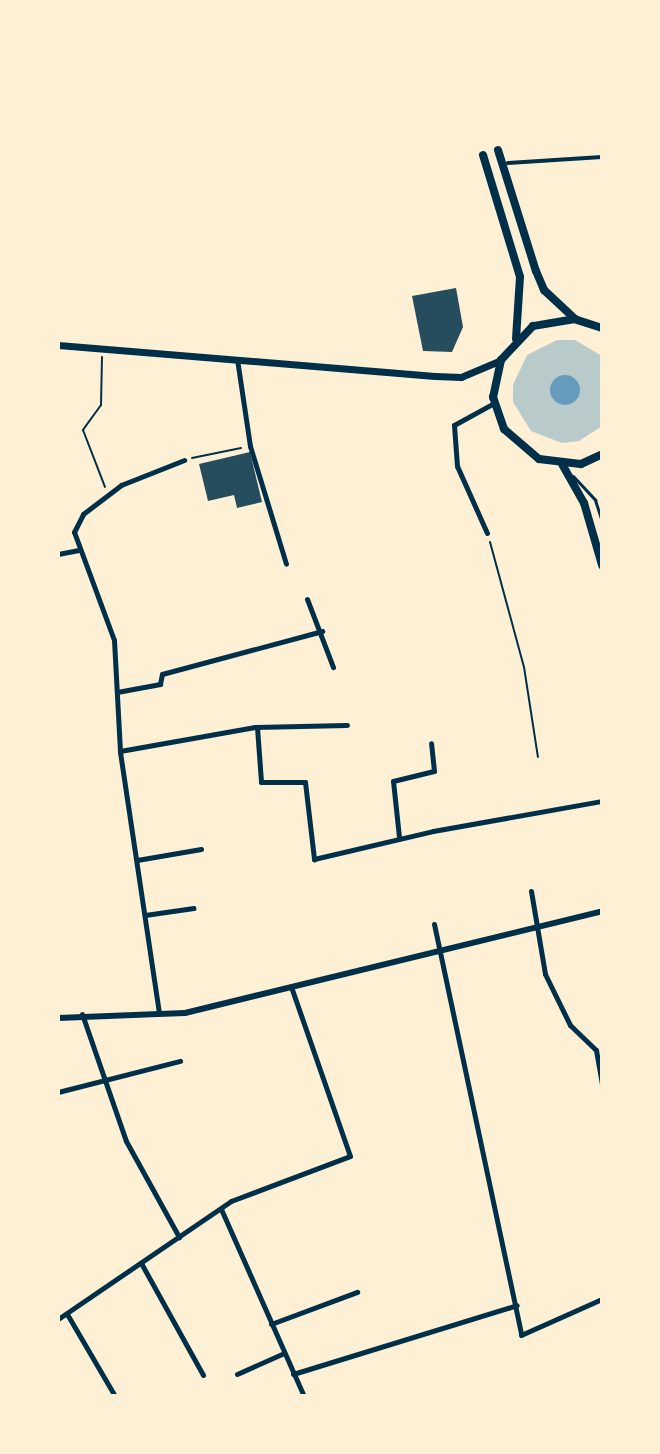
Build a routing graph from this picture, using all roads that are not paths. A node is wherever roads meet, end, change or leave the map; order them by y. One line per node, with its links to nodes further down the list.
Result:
1 (498, 150): 5 (main road)
2 (483, 155): 7 (main road)
3 (602, 157): 4 (street)
4 (508, 163)
5 (575, 319): 6 (main road); 7 (main road)
6 (602, 328)
7 (516, 339): 10 (main road)
8 (58, 345): 9 (main road)
9 (237, 359): 10 (main road); 21 (street)
10 (501, 360): 11 (main road)
11 (494, 403): 14 (main road); 18 (street)
12 (602, 454): 14 (main road)
13 (184, 460): 19 (street)
14 (562, 464): 17 (lane); 22 (main road)
15 (602, 495): 16 (lane)
16 (602, 501)
17 (602, 522)
18 (487, 533)
19 (79, 550): 20 (street); 26 (street)
20 (58, 554)
21 (286, 564)
22 (602, 565)
23 (307, 599): 24 (street)
24 (322, 631): 25 (street); 26 (street)
25 (333, 667)
26 (117, 692): 30 (street)
27 (347, 725): 28 (street)
28 (257, 727): 30 (street); 32 (street)
29 (431, 743): 32 (street)
30 (120, 751): 34 (street)
31 (602, 801): 32 (street)
32 (399, 837)
33 (201, 849): 34 (street)
34 (137, 860): 38 (street)
35 (531, 891): 40 (street)
36 (194, 908): 38 (street)
37 (602, 911): 40 (street)
38 (145, 915): 43 (street)
39 (434, 924): 41 (street)
40 (540, 925): 41 (street); 48 (street)
41 (441, 954): 42 (street); 55 (street)
42 (292, 989): 43 (street); 50 (street)
43 (159, 1013): 44 (street)
44 (82, 1014): 45 (street); 47 (street)
45 (58, 1018)
46 (180, 1061): 47 (street)
47 (105, 1082): 49 (street); 51 (street)
48 (602, 1085)
49 (58, 1092)
50 (221, 1209): 51 (street); 58 (street)
51 (179, 1237): 52 (street)
52 (141, 1263): 56 (street); 62 (street)
53 (357, 1292): 58 (street)
54 (602, 1299): 55 (street)
55 (518, 1305): 61 (street)
56 (67, 1314): 57 (street); 63 (street)
57 (58, 1319)
58 (271, 1324): 59 (street)
59 (284, 1353): 60 (street); 61 (street)
60 (237, 1374)
61 (293, 1374): 64 (street)
62 (203, 1375)
63 (115, 1396)
64 (304, 1396)

